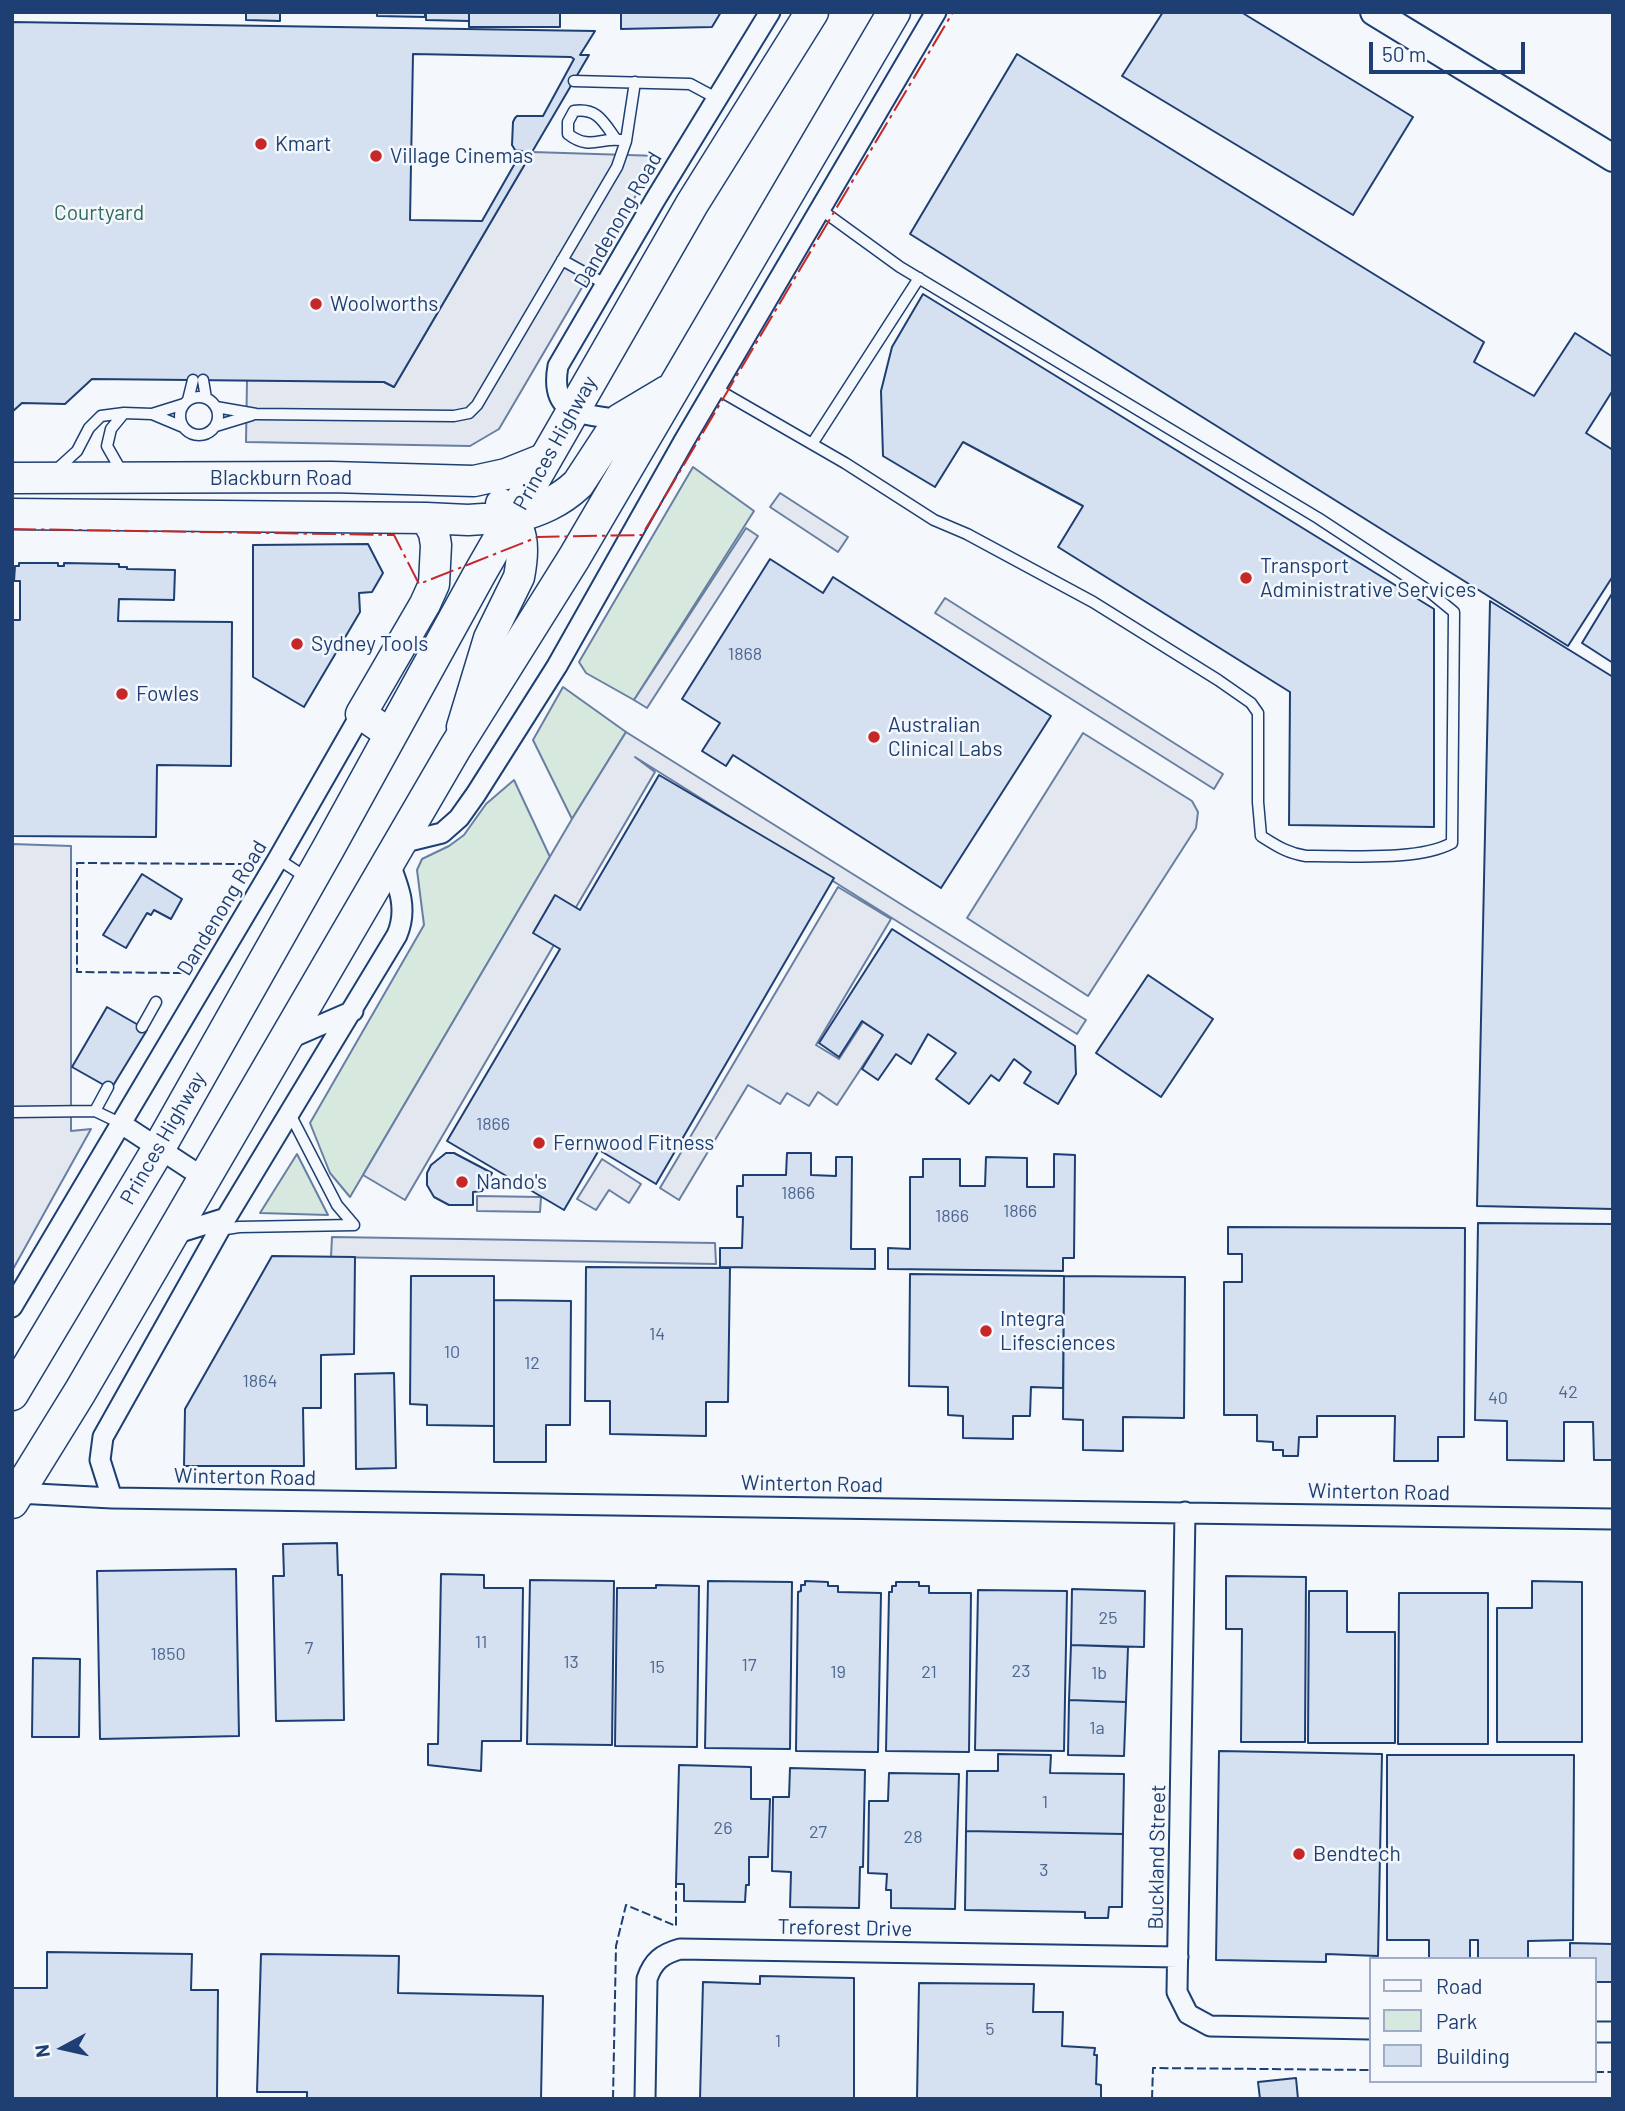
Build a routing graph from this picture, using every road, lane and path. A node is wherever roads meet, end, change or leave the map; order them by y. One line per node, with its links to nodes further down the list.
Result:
1 (770, 12): 10 (street, Dandenong Road)
2 (812, 12): 14 (highway, Princes Highway)
3 (894, 12): 6 (highway)
4 (936, 12): 7 (street)
5 (1374, 12): 12 (main road)
6 (875, 45): 7 (street); 20 (highway)
7 (906, 63): 15 (street)
8 (574, 81): 9 (lane)
9 (635, 82): 10 (lane); 11 (lane)
10 (718, 99): 13 (street, Dandenong Road)
11 (620, 139): 11 (lane); 16 (lane)
12 (1613, 158)
13 (655, 200): 14 (street); 18 (street, Dandenong Road)
14 (692, 204): 24 (highway, Princes Highway)
15 (820, 209): 17 (lane); 19 (street)
16 (562, 260): 18 (lane); 27 (lane)
17 (919, 278): 31 (lane); 31 (lane)
18 (607, 285): 24 (street, Dandenong Road)
19 (715, 387): 31 (lane); 43 (street)
20 (670, 391): 28 (highway); 42 (highway)
21 (206, 398): 22 (lane); 22 (lane); 23 (lane)
22 (186, 402): 26 (lane); 30 (lane)
23 (216, 407): 27 (lane); 29 (lane)
24 (572, 411): 28 (street); 32 (highway, Princes Highway)
25 (124, 413): 26 (lane); 34 (lane); 35 (lane)
26 (152, 414): 30 (lane)
27 (256, 414): 29 (lane)
28 (620, 420): 38 (highway)
29 (216, 426): 30 (lane)
30 (183, 427)
31 (812, 444)
32 (546, 458): 36 (main road, Blackburn Road); 38 (highway, Princes Highway)
33 (12, 478): 34 (main road, Blackburn Road)
34 (47, 478): 35 (main road, Blackburn Road)
35 (126, 479): 36 (main road, Blackburn Road)
36 (474, 481): 38 (main road)
37 (12, 514): 39 (main road, Blackburn Road)
38 (514, 517): 39 (main road, Blackburn Road); 41 (highway, Princes Highway); 42 (main road)
39 (426, 518): 40 (main road)
40 (361, 714): 41 (main road); 44 (street, Dandenong Road)
41 (390, 734): 45 (highway, Princes Highway)
42 (455, 748): 43 (highway)
43 (395, 852): 47 (street); 49 (highway)
44 (278, 859): 45 (lane); 54 (street, Dandenong Road)
45 (310, 880): 55 (highway, Princes Highway)
46 (156, 1002): 48 (lane)
47 (354, 1010): 49 (street); 53 (street)
48 (142, 1027)
49 (286, 1040): 56 (highway)
50 (108, 1087): 51 (lane)
51 (95, 1111): 52 (lane); 54 (lane)
52 (12, 1112)
53 (289, 1113): 57 (street); 57 (lane)
54 (120, 1124): 55 (street); 59 (street, Dandenong Road)
55 (159, 1148): 56 (street); 60 (highway, Princes Highway)
56 (204, 1178): 58 (highway)
57 (223, 1224): 58 (street); 62 (street)
58 (171, 1235): 61 (highway)
59 (12, 1307)
60 (12, 1394)
61 (14, 1495): 62 (street, Winterton Road)
62 (112, 1498): 63 (street, Winterton Road)
63 (1185, 1512): 64 (street, Winterton Road); 65 (street, Buckland Street)
64 (1613, 1519)
65 (1178, 1956): 66 (street, Buckland Street); 67 (street, Treforest Drive)
66 (1370, 2029)
67 (645, 2099)

